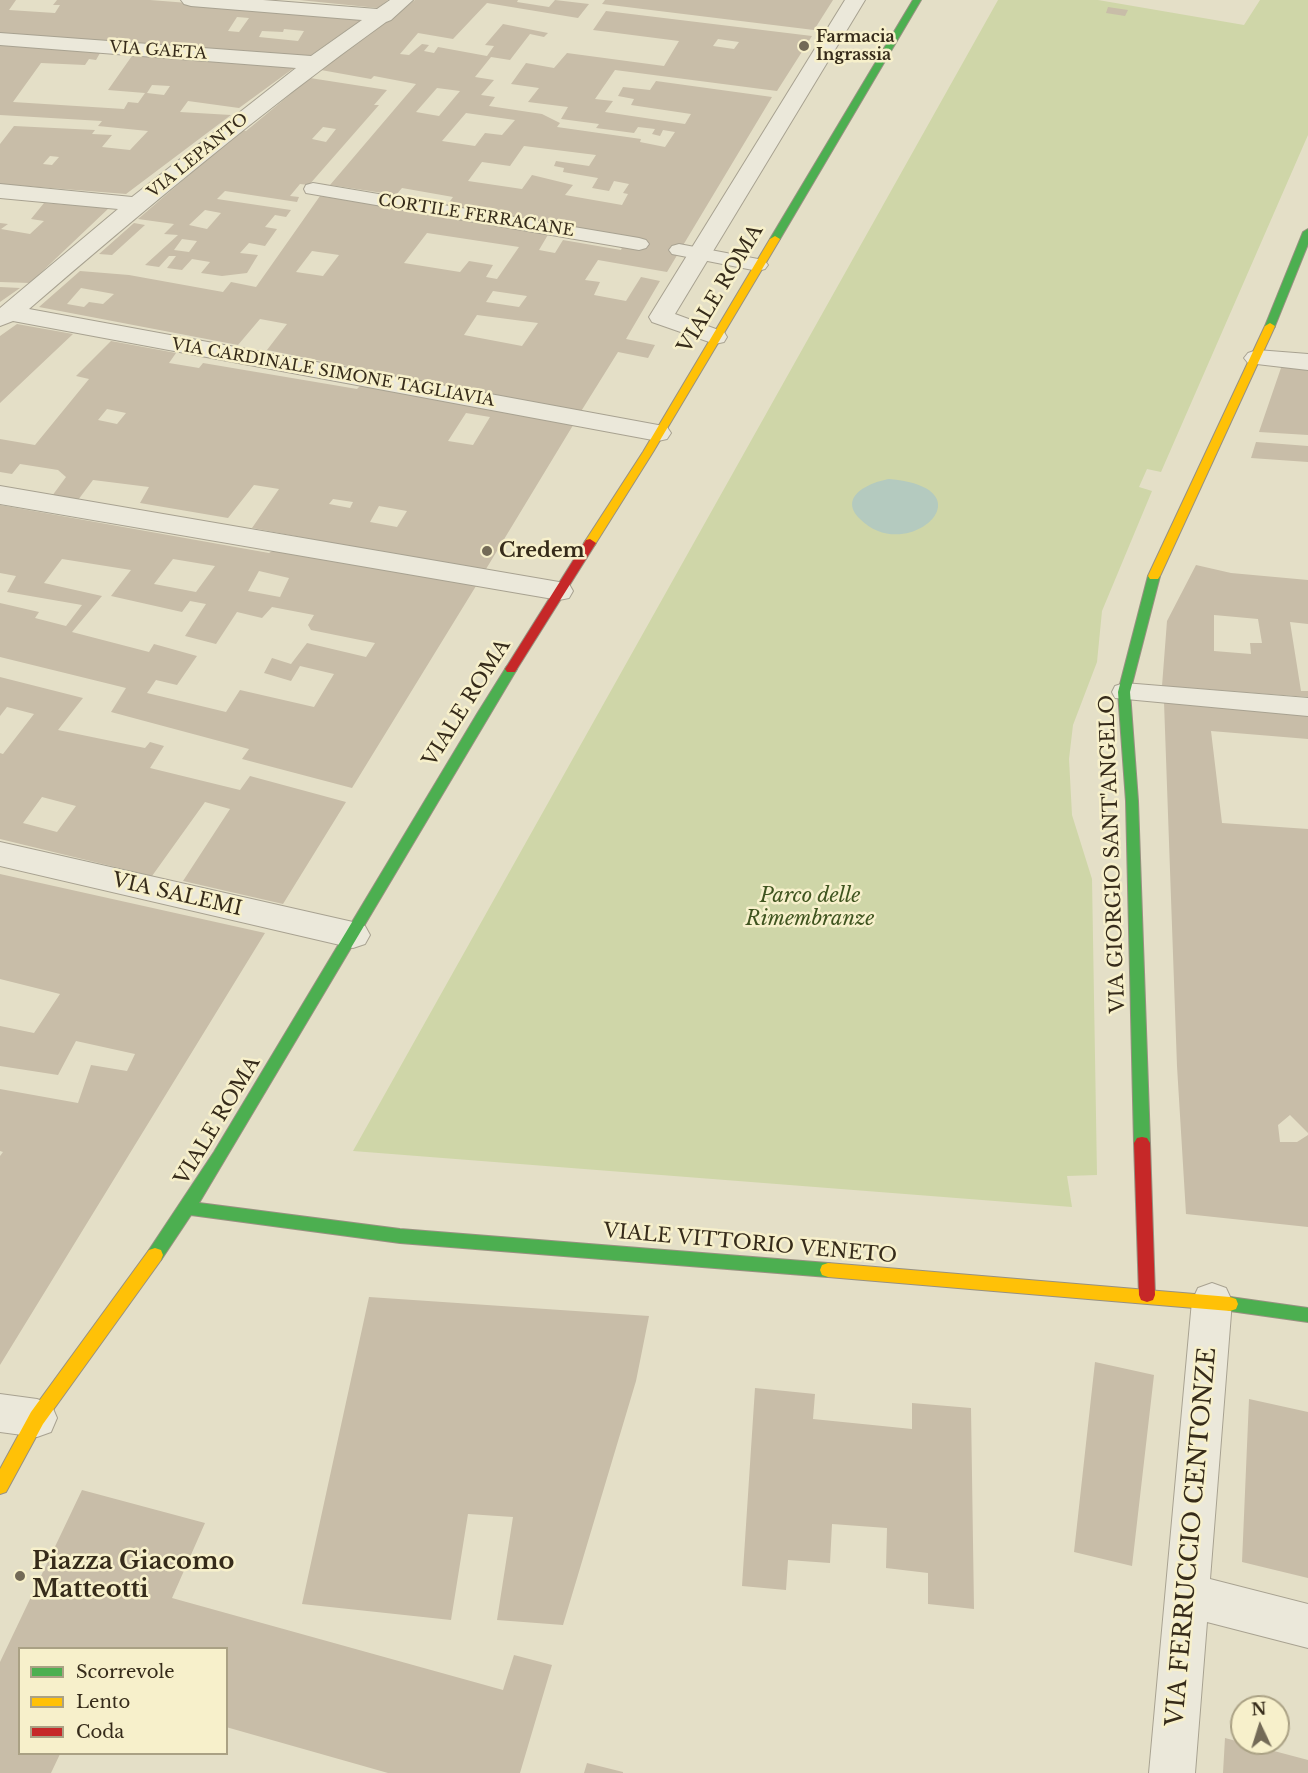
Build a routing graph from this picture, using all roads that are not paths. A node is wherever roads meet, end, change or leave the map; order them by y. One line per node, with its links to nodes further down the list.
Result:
1 (191, 0): 5 (street)
2 (403, 0): 5 (street, VIA LEPANTO)
3 (855, 0): 13 (street)
4 (918, 0): 14 (main road, VIALE ROMA)
5 (384, 15): 7 (street, VIA LEPANTO)
6 (0, 39): 7 (street, VIA GAETA)
7 (315, 63): 10 (street, VIA LEPANTO)
8 (313, 189): 11 (lane, CORTILE FERRACANE)
9 (0, 192): 10 (street)
10 (138, 204): 15 (street, VIA LEPANTO)
11 (639, 244)
12 (1305, 246): 17 (main road, VIA GIORGIO SANT'ANGELO)
13 (689, 252): 14 (lane); 16 (street)
14 (758, 265): 16 (main road, VIALE ROMA)
15 (4, 316): 19 (street, VIA CARDINALE SIMONE TAGLIAVIA)
16 (715, 337): 19 (main road, VIALE ROMA)
17 (1257, 358): 18 (street); 22 (main road, VIA GIORGIO SANT'ANGELO)
18 (1308, 362)
19 (658, 434): 21 (main road, VIALE ROMA)
20 (0, 495): 21 (street)
21 (559, 591): 25 (main road, VIALE ROMA)
22 (1124, 692): 23 (lane); 27 (main road, VIA GIORGIO SANT'ANGELO)
23 (1308, 707)
24 (0, 854): 25 (street, VIA SALEMI)
25 (353, 935): 26 (main road, VIALE ROMA)
26 (189, 1208): 27 (main road, VIALE VITTORIO VENETO); 30 (main road, VIALE ROMA)
27 (1147, 1295): 28 (main road, VIALE VITTORIO VENETO)
28 (1212, 1301): 29 (main road, VIALE VITTORIO VENETO); 32 (street, VIA FERRUCCIO CENTONZE)
29 (1308, 1316)
30 (18, 1415): 31 (main road)
31 (0, 1486)
32 (1186, 1595): 33 (street); 34 (street, VIA FERRUCCIO CENTONZE)
33 (1308, 1626)
34 (1172, 1773)

